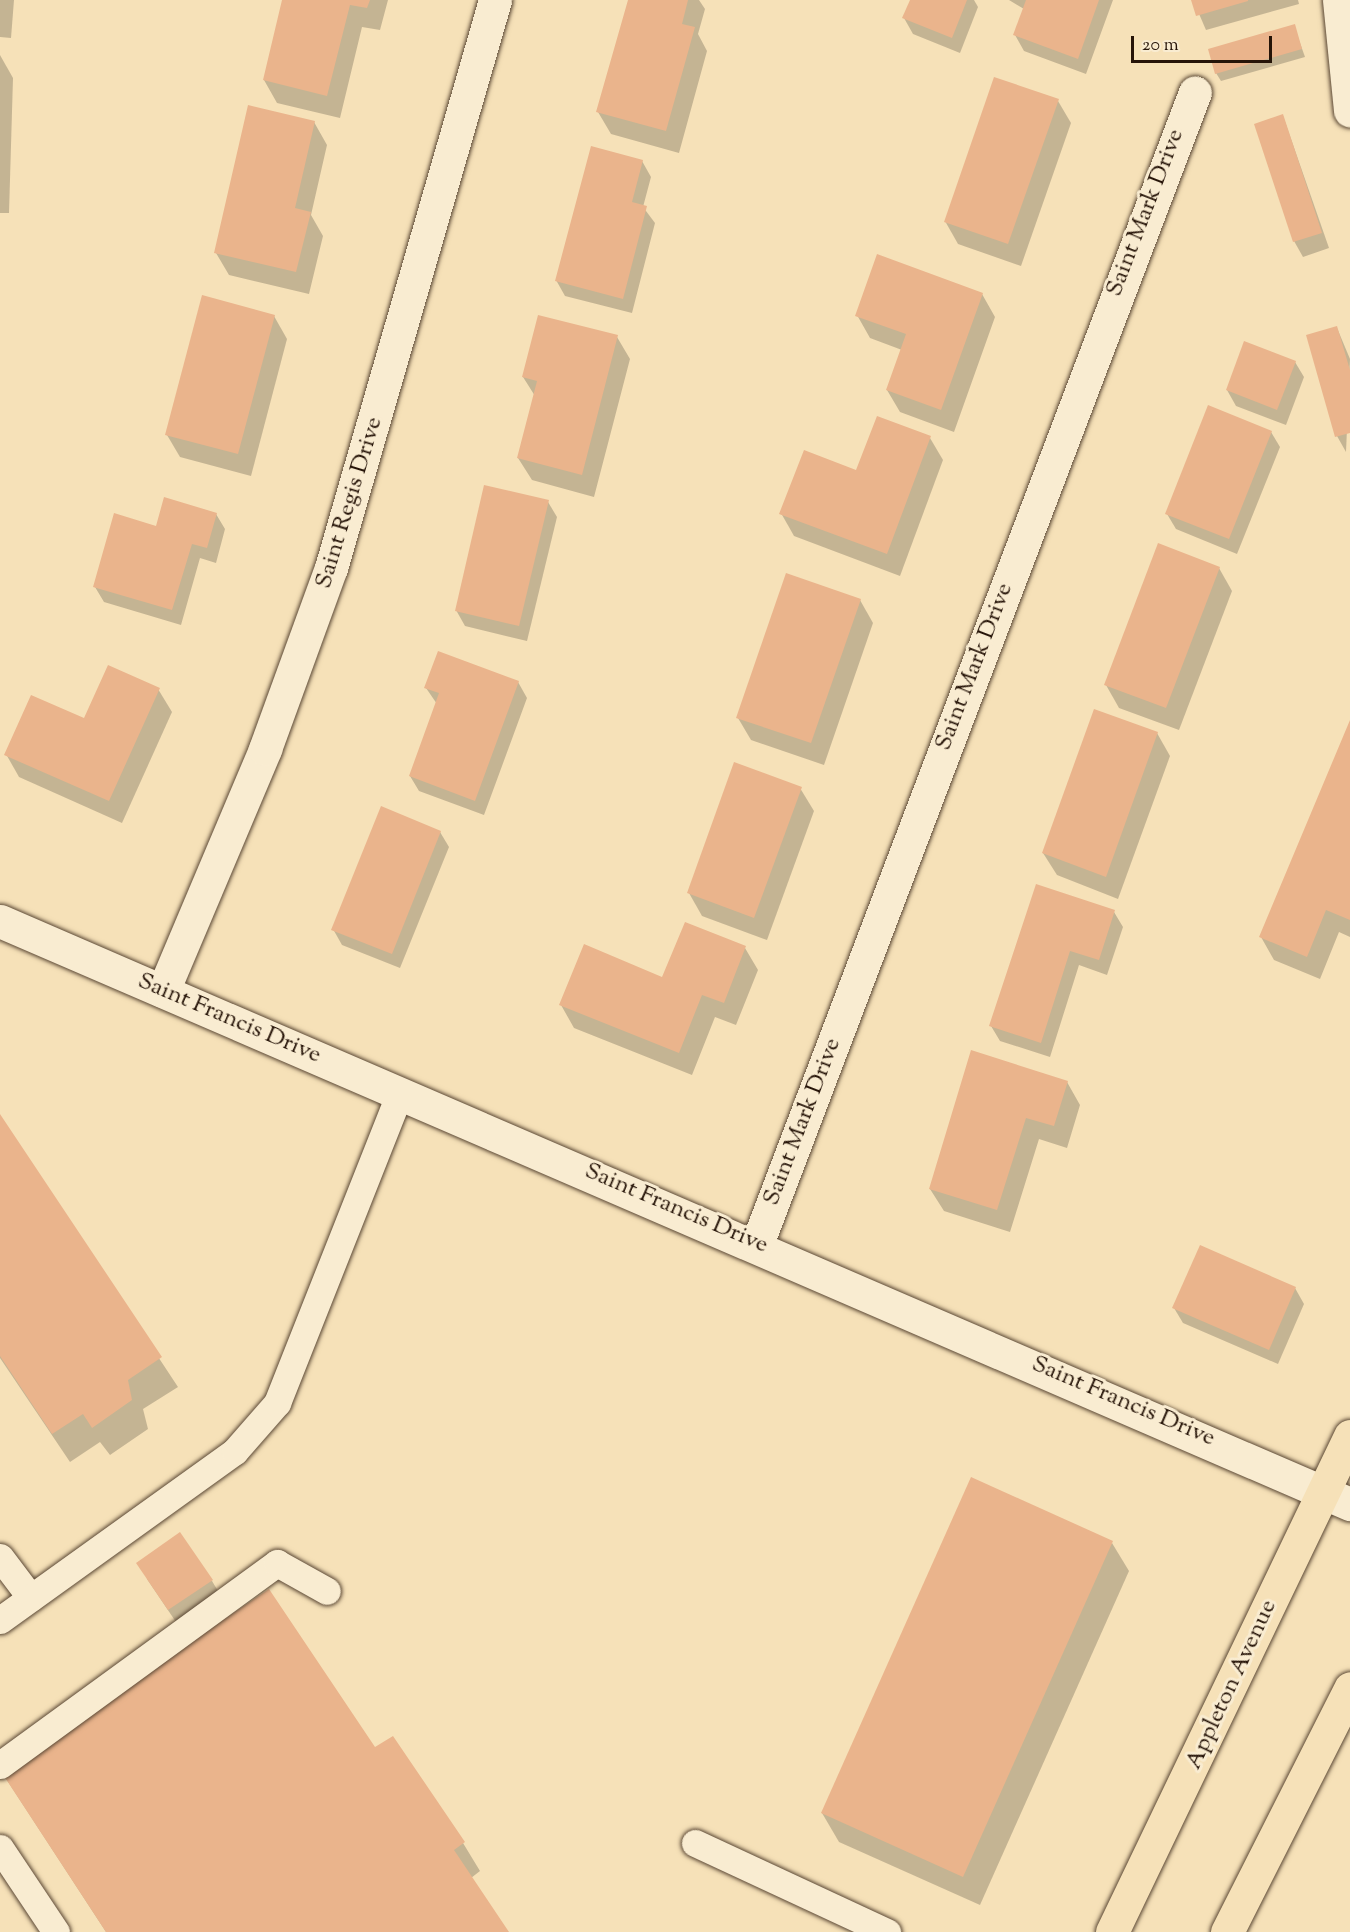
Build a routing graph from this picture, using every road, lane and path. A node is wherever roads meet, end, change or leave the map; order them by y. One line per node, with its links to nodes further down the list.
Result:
1 (495, 0): 6 (street, Saint Regis Drive)
2 (1339, 0): 4 (street)
3 (1195, 92): 8 (street, Saint Mark Drive)
4 (1350, 110)
5 (0, 921): 6 (street, Saint Francis Drive)
6 (164, 991): 7 (street, Saint Francis Drive)
7 (400, 1092): 8 (street, Saint Francis Drive); 13 (lane)
8 (757, 1244): 10 (street, Saint Francis Drive)
9 (1350, 1436): 10 (main road, Appleton Avenue)
10 (1338, 1498): 21 (main road, Appleton Avenue)
11 (0, 1557): 13 (lane)
12 (327, 1591): 16 (lane)
13 (31, 1598): 14 (lane)
14 (0, 1620)
15 (1350, 1688): 22 (main road)
16 (0, 1765)
17 (695, 1843): 20 (lane)
18 (0, 1848): 19 (lane)
19 (56, 1932)
20 (887, 1932)
21 (1112, 1932)
22 (1227, 1932)

